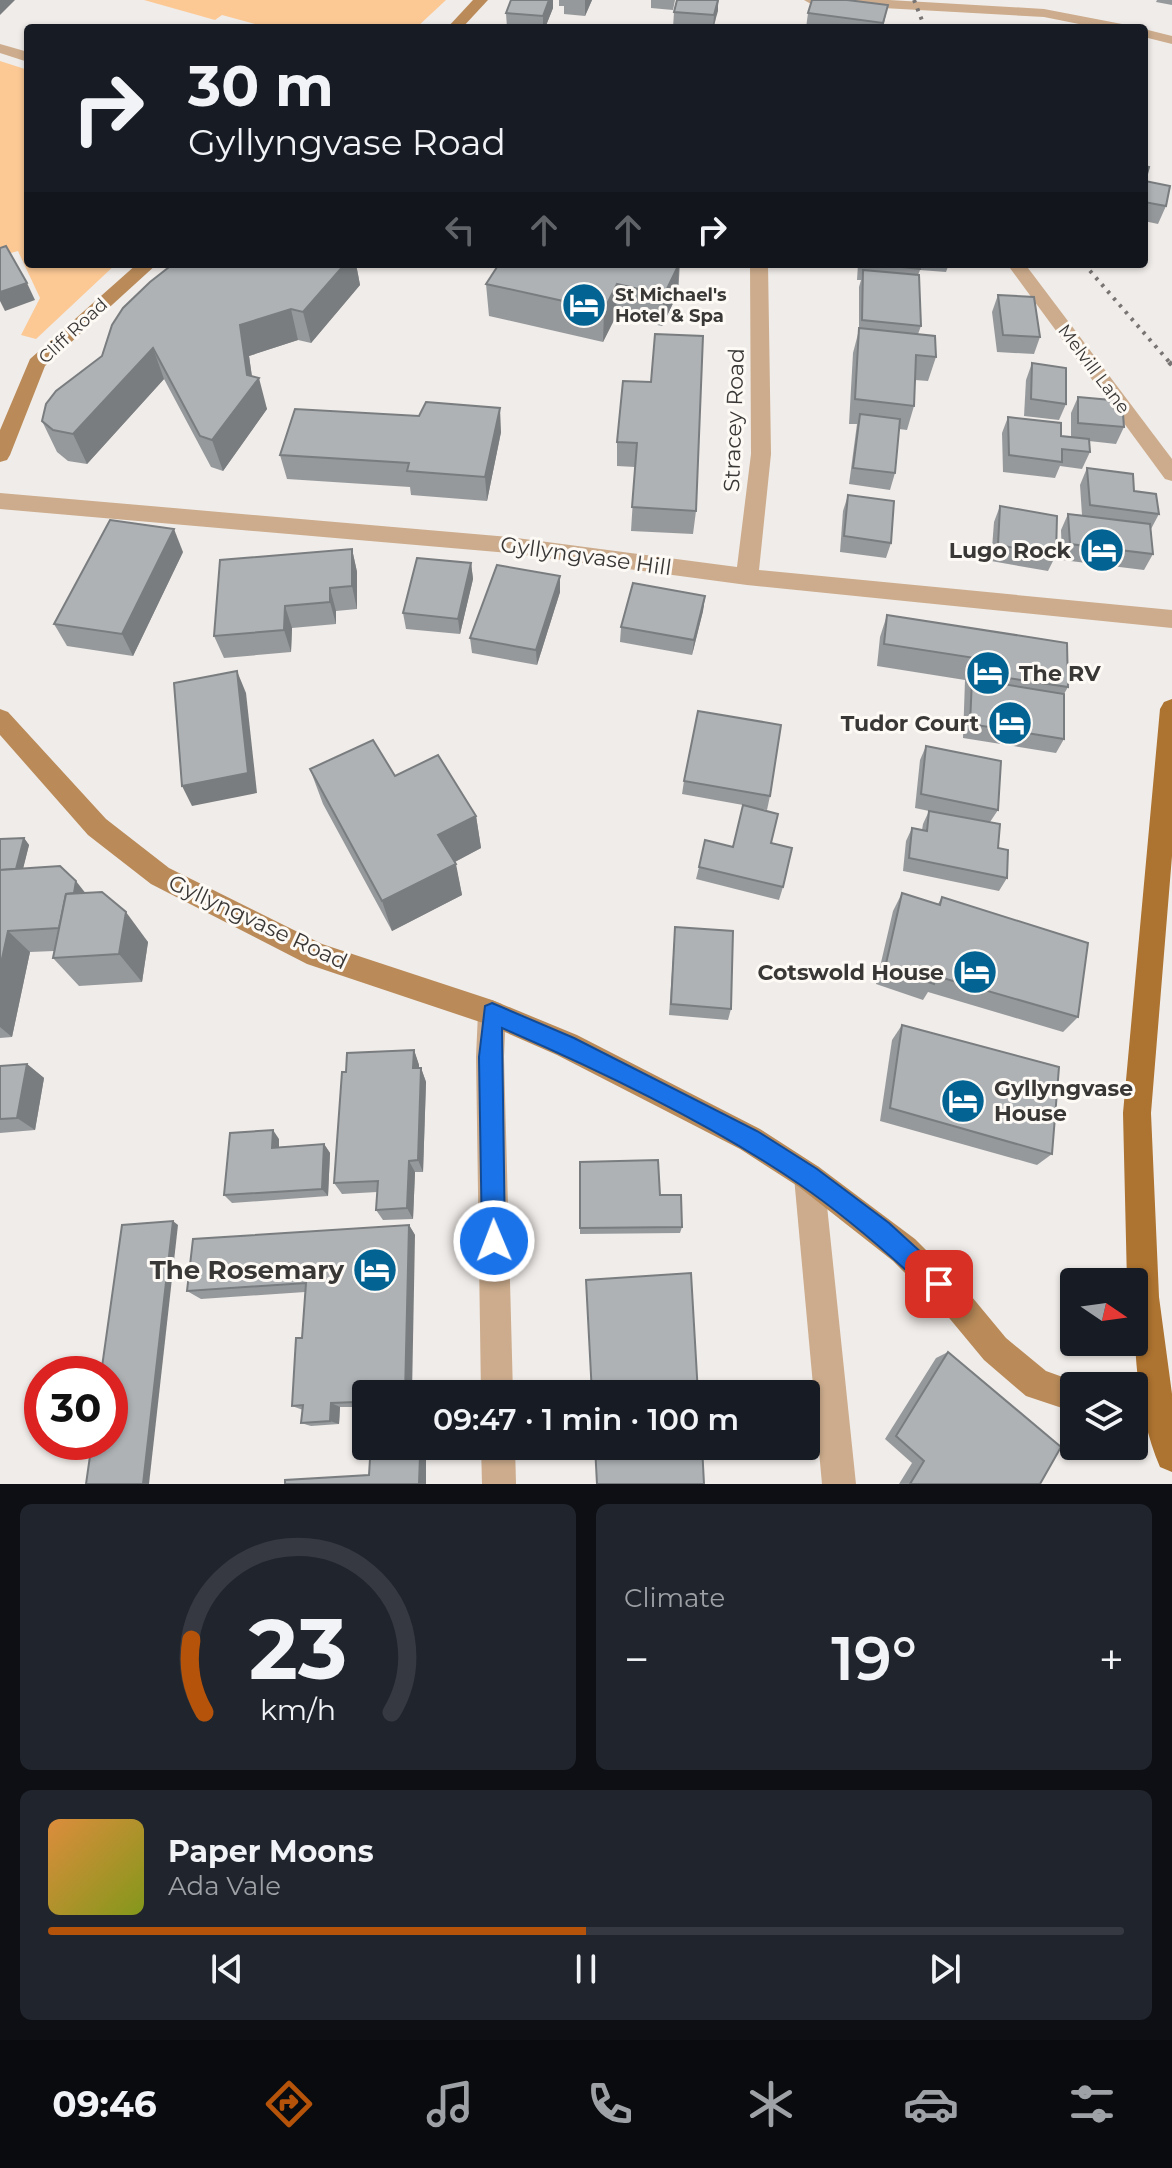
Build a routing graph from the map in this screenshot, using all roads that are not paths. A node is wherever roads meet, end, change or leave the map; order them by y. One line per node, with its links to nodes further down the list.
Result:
1 (481, 0): 3 (street)
2 (811, 0): 4 (street)
3 (458, 24)
4 (1101, 24)
5 (1148, 34): 6 (street)
6 (1172, 40)
7 (0, 48): 8 (street)
8 (24, 56)
9 (144, 268): 12 (street, Cliff Road)
10 (759, 268): 15 (street, Stracey Road)
11 (1019, 268): 13 (street, Melvill Lane)
12 (0, 455)
13 (1172, 474)
14 (0, 501): 15 (street, Gyllyngvase Hill)
15 (747, 577): 16 (street, Gyllyngvase Hill)
16 (1172, 619)
17 (1172, 709): 21 (main road)
18 (0, 719): 19 (street, Gyllyngvase Road)
19 (492, 1013): 20 (street, Gyllyngvase Road); 22 (street)
20 (809, 1177): 23 (street, Gyllyngvase Road); 28 (street)
21 (1144, 1372)
22 (497, 1380)
23 (1060, 1392)
24 (1148, 1403): 25 (main road)
25 (1172, 1455)
26 (498, 1460): 27 (street)
27 (499, 1484)
28 (839, 1484)

